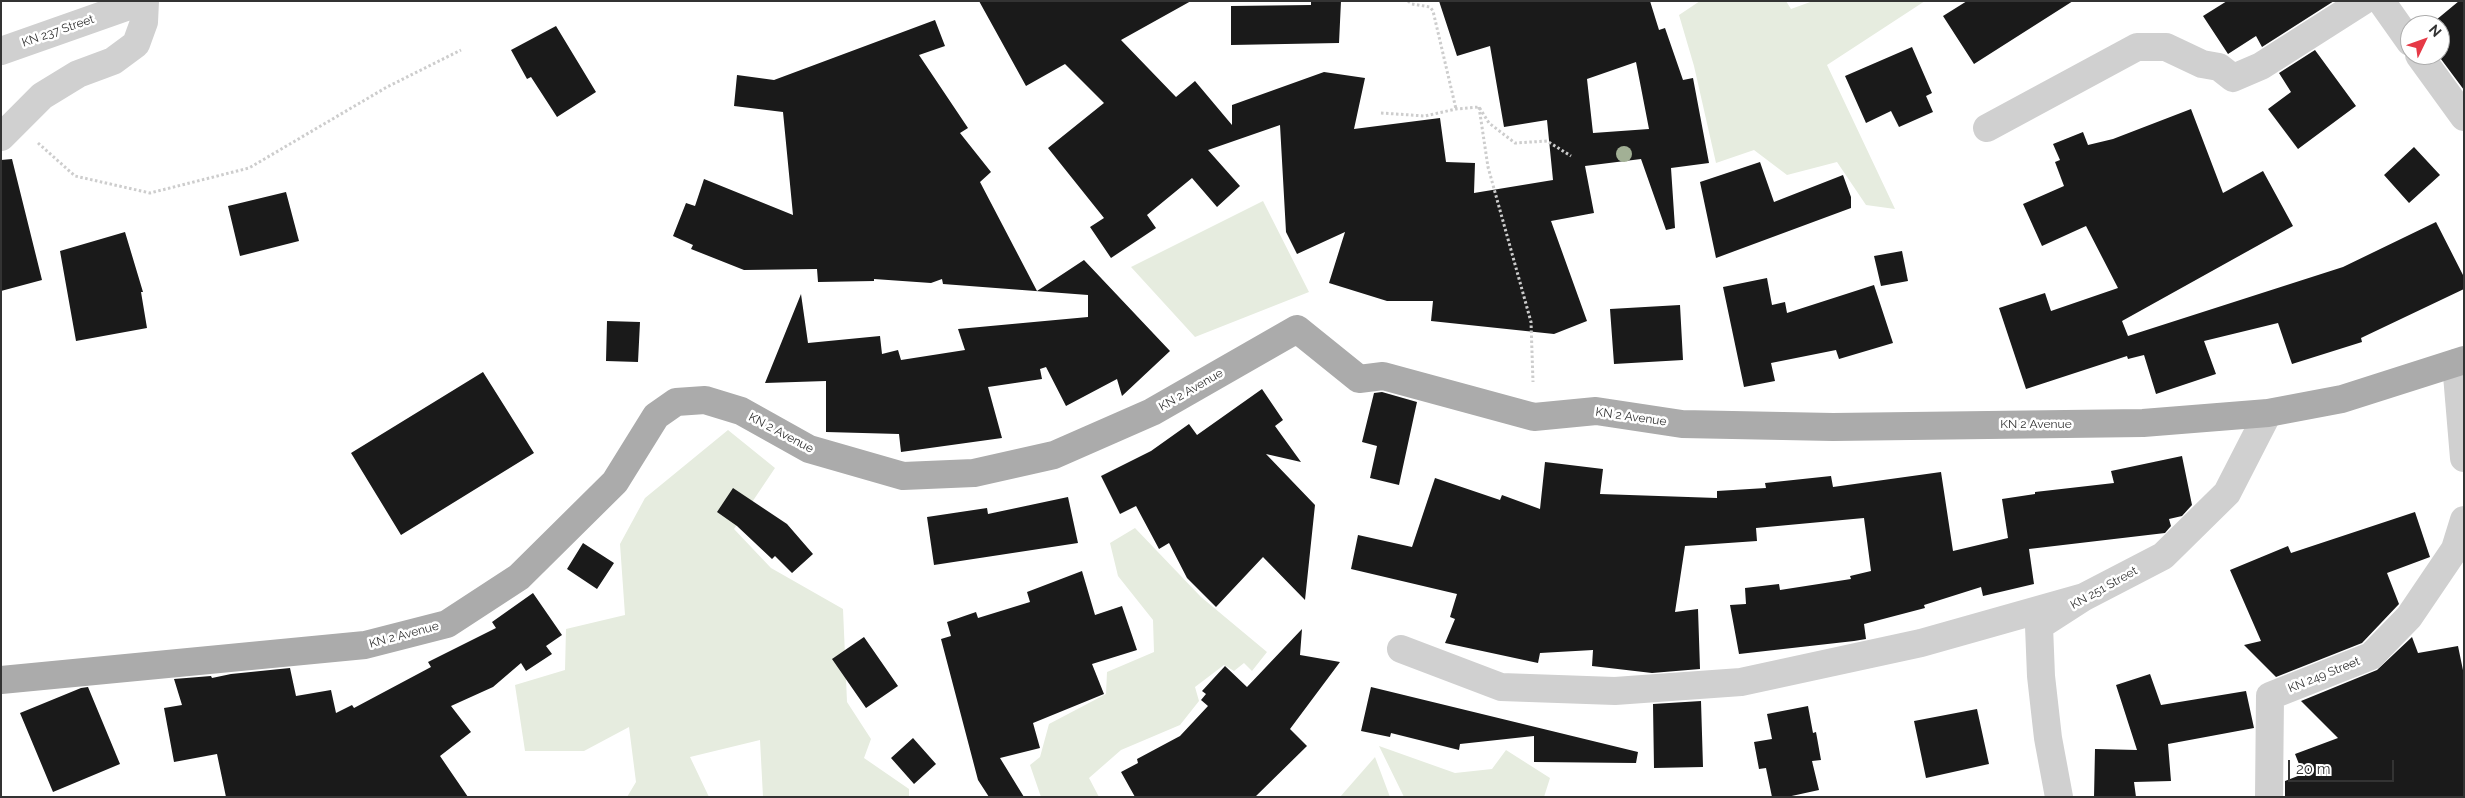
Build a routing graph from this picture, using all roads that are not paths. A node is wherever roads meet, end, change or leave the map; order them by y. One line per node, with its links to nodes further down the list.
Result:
1 (144, 1): 5 (street, KN 237 Street); 9 (street)
2 (2363, 1): 8 (street)
3 (2381, 1): 4 (street)
4 (2400, 28)
5 (1, 51)
6 (2426, 65): 7 (street)
7 (2464, 117)
8 (1987, 128)
9 (8, 130)
10 (2460, 362): 11 (main road, KN 2 Avenue); 12 (street)
11 (2268, 413): 14 (street, KN 251 Street); 16 (main road, KN 2 Avenue)
12 (2464, 458)
13 (2464, 520): 18 (street, KN 249 Street)
14 (2084, 596): 15 (street); 17 (street, KN 251 Street)
15 (1402, 649)
16 (1, 680)
17 (2059, 797)
18 (2269, 797)

